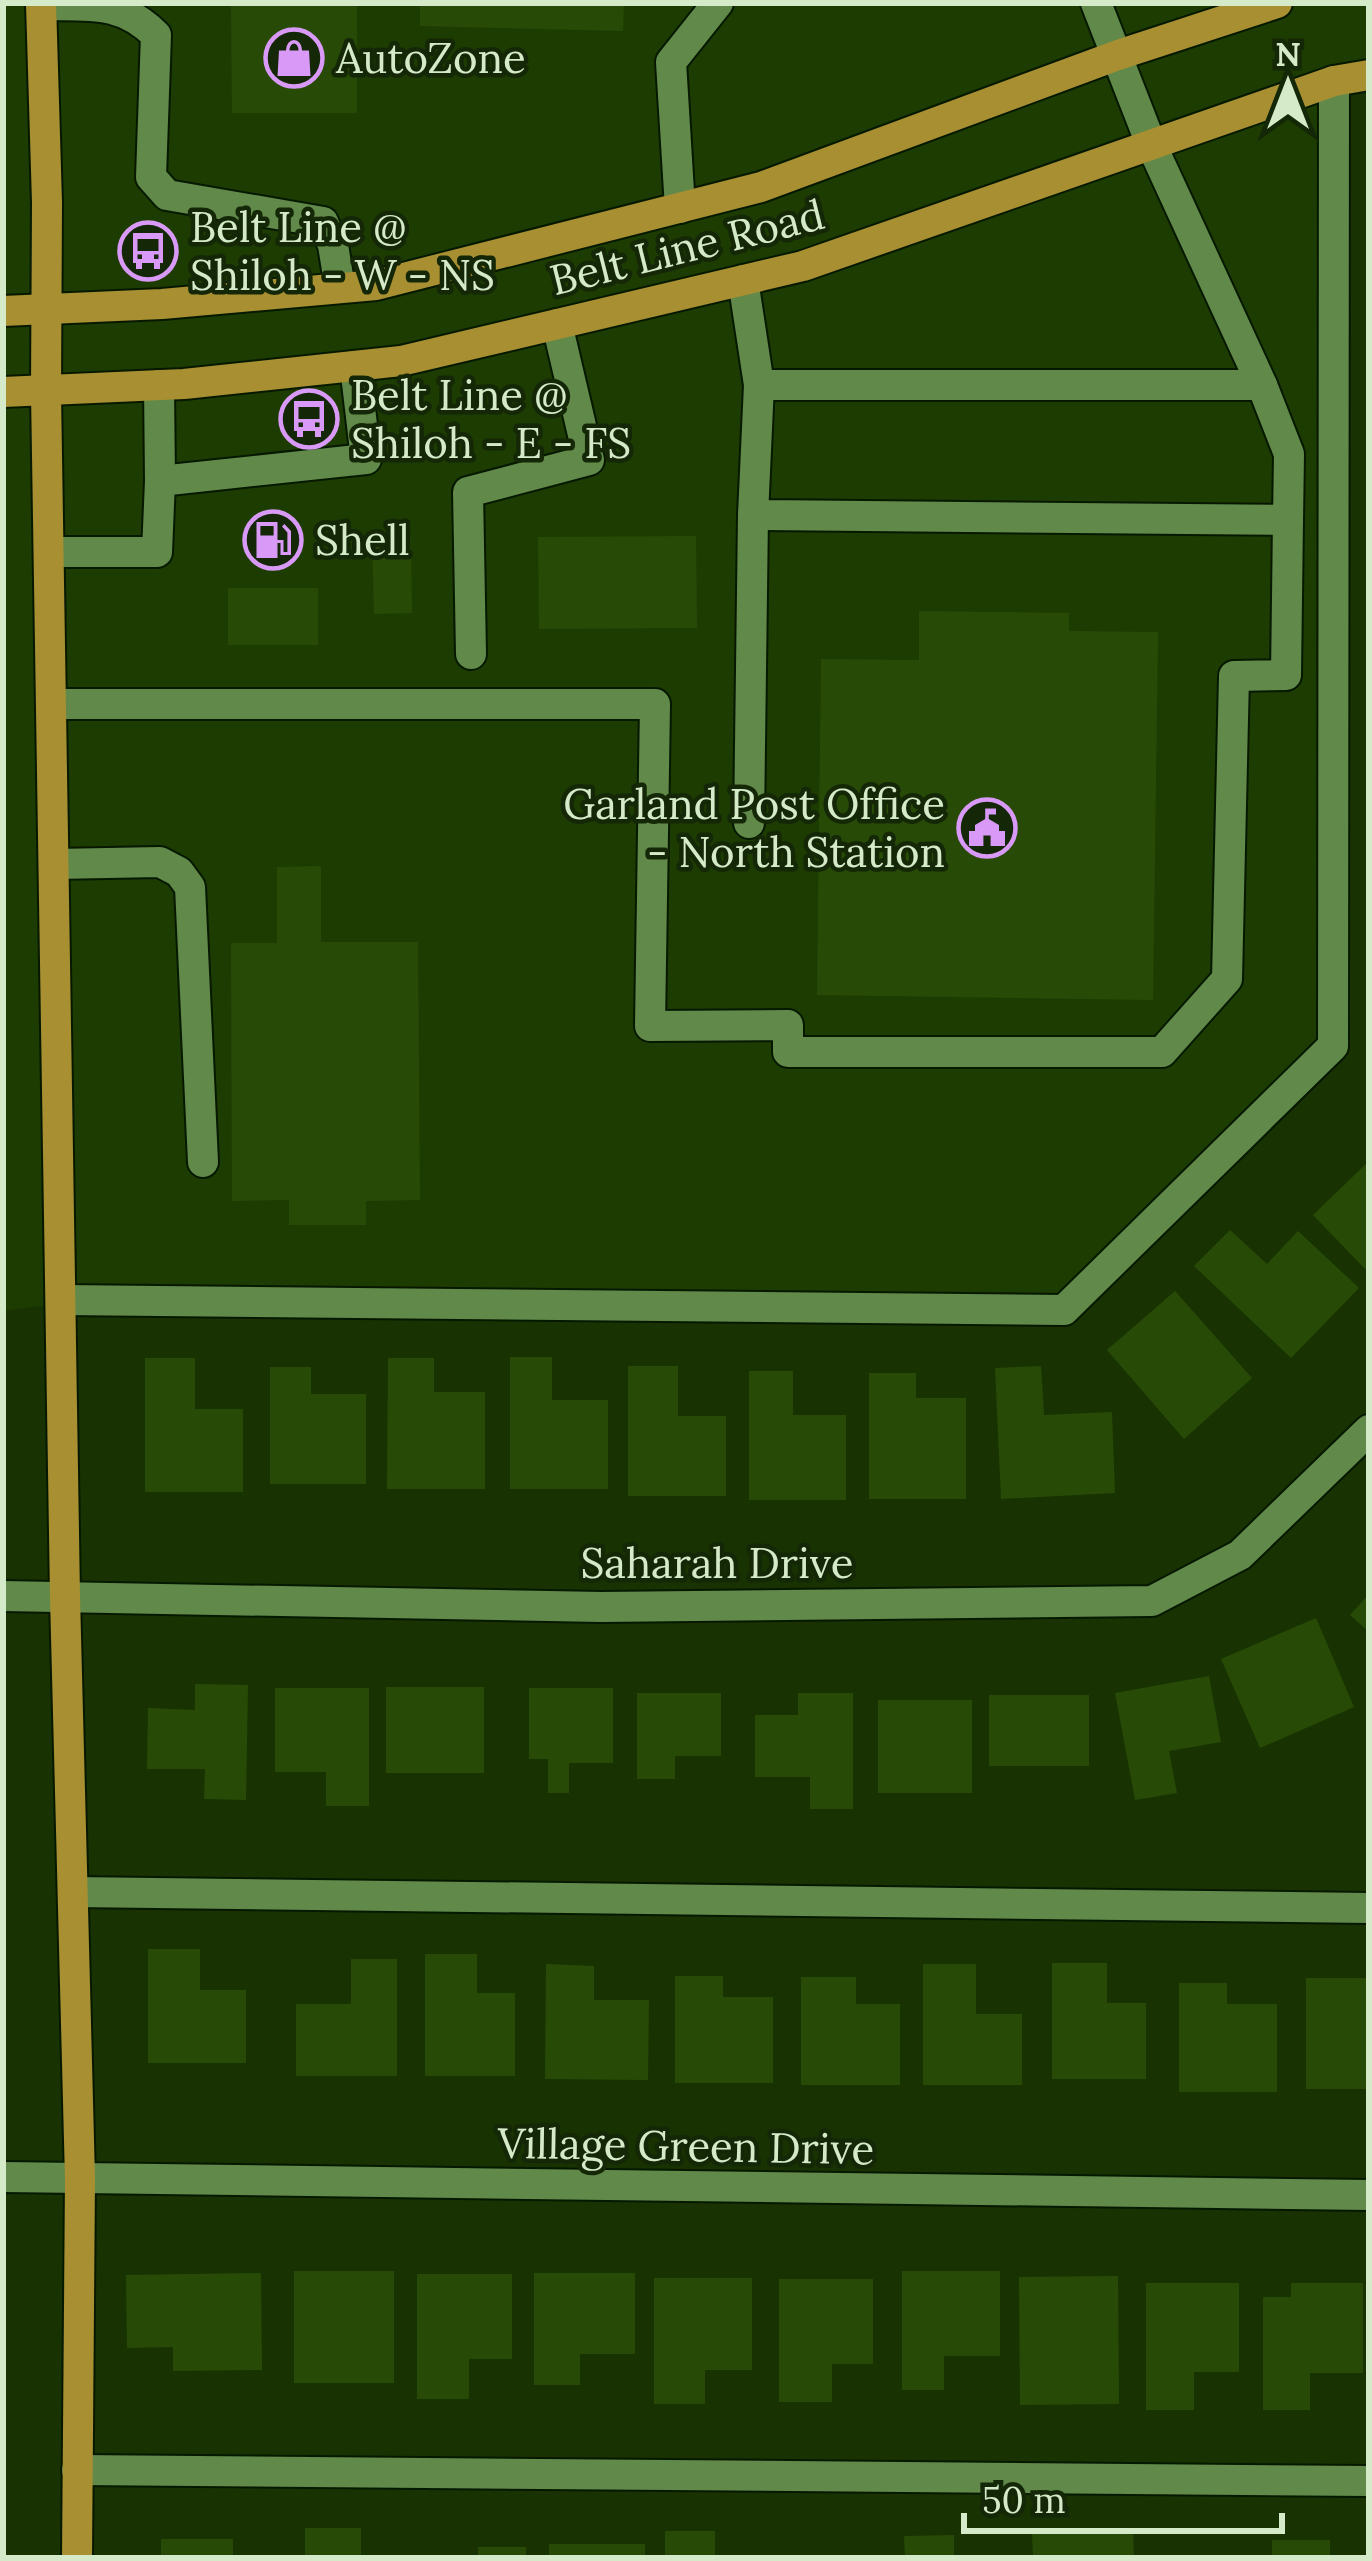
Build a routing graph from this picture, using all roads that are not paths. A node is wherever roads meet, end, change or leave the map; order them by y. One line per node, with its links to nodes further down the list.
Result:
1 (718, 3): 9 (street)
2 (1096, 3): 5 (street)
3 (1277, 3): 5 (main road, Belt Line Road)
4 (41, 4): 11 (street); 12 (main road)
5 (1118, 55): 8 (street); 9 (main road, Belt Line Road)
6 (1369, 75): 7 (main road, Belt Line Road)
7 (1334, 81): 8 (main road, Belt Line Road); 30 (street)
8 (1151, 144): 10 (main road, Belt Line Road); 18 (street)
9 (680, 208): 11 (main road, Belt Line Road)
10 (743, 280): 14 (main road, Belt Line Road); 17 (street)
11 (340, 288): 12 (main road, Belt Line Road)
12 (47, 310): 13 (main road, Belt Line Road); 20 (main road)
13 (3, 311)
14 (557, 324): 15 (main road, Belt Line Road); 25 (street)
15 (355, 366): 16 (main road, Belt Line Road); 21 (street)
16 (159, 385): 20 (main road, Belt Line Road); 21 (street)
17 (759, 385): 18 (street); 22 (street)
18 (1262, 385): 23 (street)
19 (3, 392): 20 (main road, Belt Line Road)
20 (46, 392): 24 (main road)
21 (160, 481): 24 (street)
22 (754, 515): 23 (street); 27 (street)
23 (1288, 520): 26 (street)
24 (49, 552): 26 (main road)
25 (471, 653)
26 (52, 704): 28 (main road)
27 (749, 823)
28 (55, 864): 29 (street); 30 (main road)
29 (203, 1162)
30 (62, 1300): 33 (main road)
31 (1369, 1430): 33 (street, Saharah Drive)
32 (3, 1596): 33 (street, Saharah Drive)
33 (65, 1597): 34 (main road)
34 (73, 1892): 35 (street); 37 (main road)
35 (1369, 1908)
36 (3, 2177): 37 (street, Village Green Drive)
37 (80, 2179): 38 (street, Village Green Drive); 39 (main road)
38 (1369, 2195)
39 (77, 2470): 40 (street); 41 (main road)
40 (1369, 2481)
41 (76, 2558)

